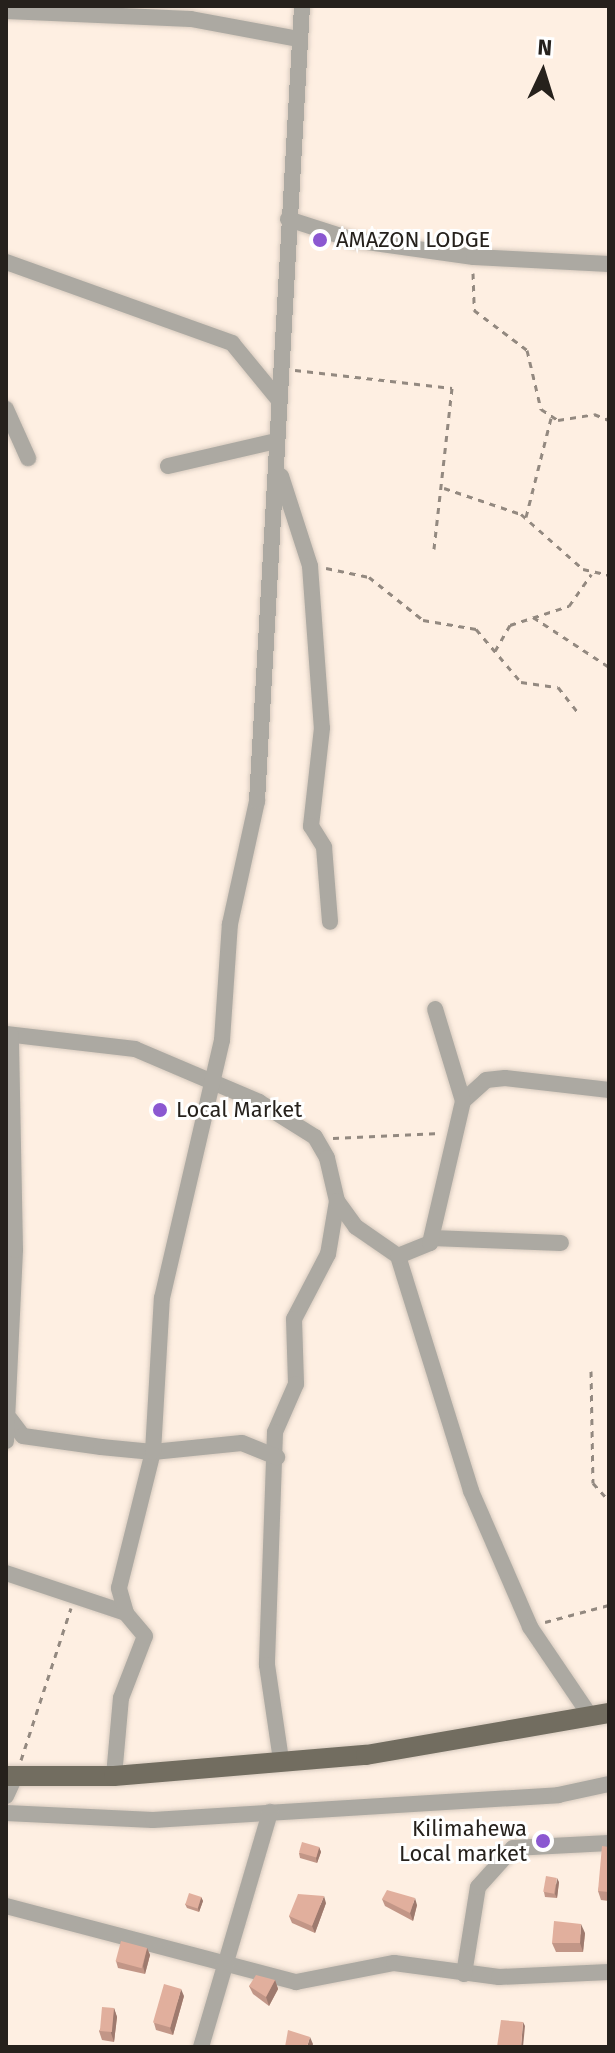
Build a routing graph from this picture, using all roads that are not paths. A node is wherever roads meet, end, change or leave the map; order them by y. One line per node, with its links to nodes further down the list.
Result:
1 (302, 6): 4 (street)
2 (96, 10): 3 (street); 4 (street)
3 (6, 11)
4 (299, 39): 5 (street)
5 (288, 219): 7 (street); 8 (street)
6 (6, 262): 8 (street)
7 (609, 264)
8 (278, 399): 10 (street)
9 (6, 409): 11 (street)
10 (276, 441): 12 (street); 13 (street)
11 (28, 458)
12 (168, 466)
13 (279, 471): 14 (street); 17 (street)
14 (330, 922)
15 (435, 1009): 19 (street)
16 (9, 1035): 17 (street); 24 (street)
17 (212, 1083): 20 (street); 26 (street)
18 (609, 1090): 19 (street)
19 (462, 1109): 21 (street)
20 (337, 1201): 23 (street); 27 (street)
21 (432, 1238): 22 (street); 23 (street)
22 (561, 1243)
23 (398, 1256): 30 (street)
24 (10, 1419): 25 (street); 26 (street)
25 (6, 1441)
26 (153, 1452): 27 (street); 29 (street)
27 (277, 1457): 31 (street)
28 (6, 1573): 29 (street)
29 (126, 1613): 33 (street)
30 (600, 1715): 31 (main road)
31 (281, 1760): 33 (main road)
32 (10, 1776): 33 (main road); 35 (street)
33 (114, 1776)
34 (609, 1784): 36 (street)
35 (6, 1796)
36 (270, 1812): 37 (street); 40 (street)
37 (6, 1813)
38 (609, 1843): 42 (street)
39 (6, 1906): 40 (street)
40 (227, 1961): 42 (street); 43 (street)
41 (609, 1972): 42 (street)
42 (464, 1974)
43 (201, 2047)

